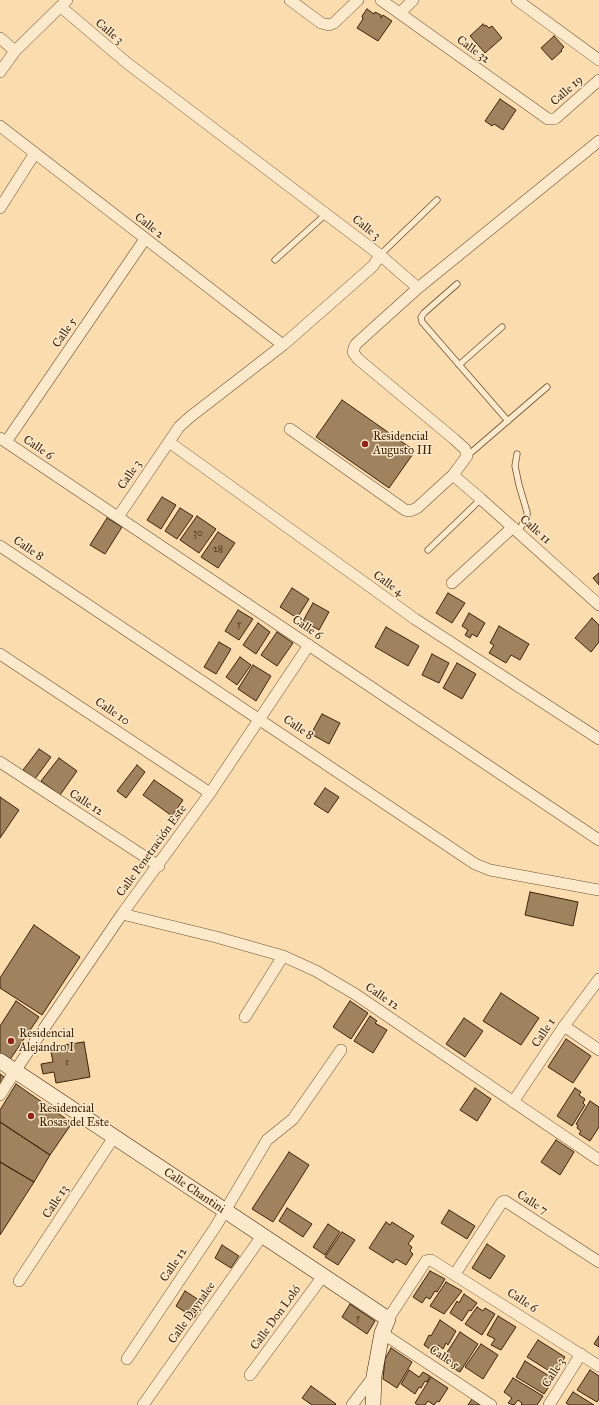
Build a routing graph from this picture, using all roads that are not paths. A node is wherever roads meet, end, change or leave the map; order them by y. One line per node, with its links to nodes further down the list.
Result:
1 (290, 0): 2 (street)
2 (358, 0)
3 (381, 0): 7 (street, Calle 32)
4 (413, 0): 7 (street)
5 (517, 0): 10 (street)
6 (64, 4): 9 (street); 19 (street, Calle 3)
7 (400, 13): 13 (street, Calle 32)
8 (0, 38): 9 (street)
9 (16, 51): 11 (street)
10 (599, 60)
11 (0, 72)
12 (599, 80): 13 (street, Calle 19)
13 (551, 119)
14 (0, 126): 16 (street, Calle 2)
15 (599, 141): 24 (street)
16 (36, 153): 18 (street); 20 (street, Calle 2)
17 (437, 200): 21 (lane)
18 (0, 208)
19 (326, 214): 21 (street, Calle 3); 22 (lane)
20 (145, 239): 26 (street, Calle 2); 31 (street, Calle 5)
21 (380, 256): 24 (street); 26 (street, Calle 3)
22 (275, 260)
23 (457, 284): 27 (lane)
24 (418, 288): 34 (street)
25 (502, 327): 27 (lane)
26 (283, 345): 32 (street, Calle 3)
27 (459, 365): 29 (lane)
28 (547, 387): 29 (lane)
29 (508, 421): 34 (lane)
30 (290, 429): 35 (street)
31 (3, 440): 37 (street, Calle 6)
32 (169, 442): 37 (street, Calle 3); 46 (street, Calle 4)
33 (517, 454): 38 (lane)
34 (467, 456): 35 (street)
35 (453, 475): 36 (street, Calle 11)
36 (481, 499): 38 (street, Calle 11); 40 (lane)
37 (118, 516): 43 (street, Calle 6)
38 (515, 530): 41 (street); 42 (street, Calle 11)
39 (0, 546): 45 (street, Calle 8)
40 (428, 550)
41 (452, 583)
42 (599, 605)
43 (309, 645): 45 (street, Calle Penetración Este); 49 (street, Calle 6)
44 (0, 654): 48 (street, Calle 10)
45 (260, 719): 48 (street, Calle Penetración Este); 51 (street, Calle 8)
46 (599, 739)
47 (0, 762): 50 (street, Calle 12)
48 (210, 793): 50 (street, Calle Penetración Este)
49 (599, 840)
50 (159, 866): 52 (street, Calle Penetración Este)
51 (599, 890)
52 (122, 914): 53 (street, Calle 12); 60 (street, Calle Penetración Este)
53 (283, 956): 55 (street); 62 (street, Calle 12)
54 (599, 980): 56 (street, Calle 1)
55 (245, 1017)
56 (564, 1026): 58 (street); 62 (street, Calle 1)
57 (341, 1050): 65 (street, Calle 12)
58 (599, 1050)
59 (0, 1061): 60 (street, Calle Chantini)
60 (15, 1071): 61 (street, Calle Penetración Este); 63 (street, Calle Chantini)
61 (0, 1095)
62 (513, 1102): 64 (street, Calle 12)
63 (114, 1136): 65 (street, Calle Chantini); 70 (street, Calle 13)
64 (599, 1160)
65 (224, 1211): 66 (street, Calle Chantini); 74 (street, Calle 12)
66 (262, 1236): 69 (street, Calle Chantini); 78 (street, Calle Daynalee)
67 (599, 1262): 68 (street, Calle 7)
68 (455, 1274): 71 (street, Calle 6); 73 (street, Calle 6)
69 (323, 1276): 71 (street, Calle Chantini); 76 (street, Calle Don Loló)
70 (19, 1281)
71 (388, 1319): 72 (street)
72 (382, 1333): 77 (street); 81 (street, Calle 5)
73 (581, 1354): 75 (street, Calle 6); 82 (street, Calle 3)
74 (127, 1359)
75 (599, 1366)
76 (250, 1375)
77 (374, 1376): 79 (street); 80 (street)
78 (143, 1405)
79 (352, 1405)
80 (373, 1405)
81 (491, 1405)
82 (549, 1405)

